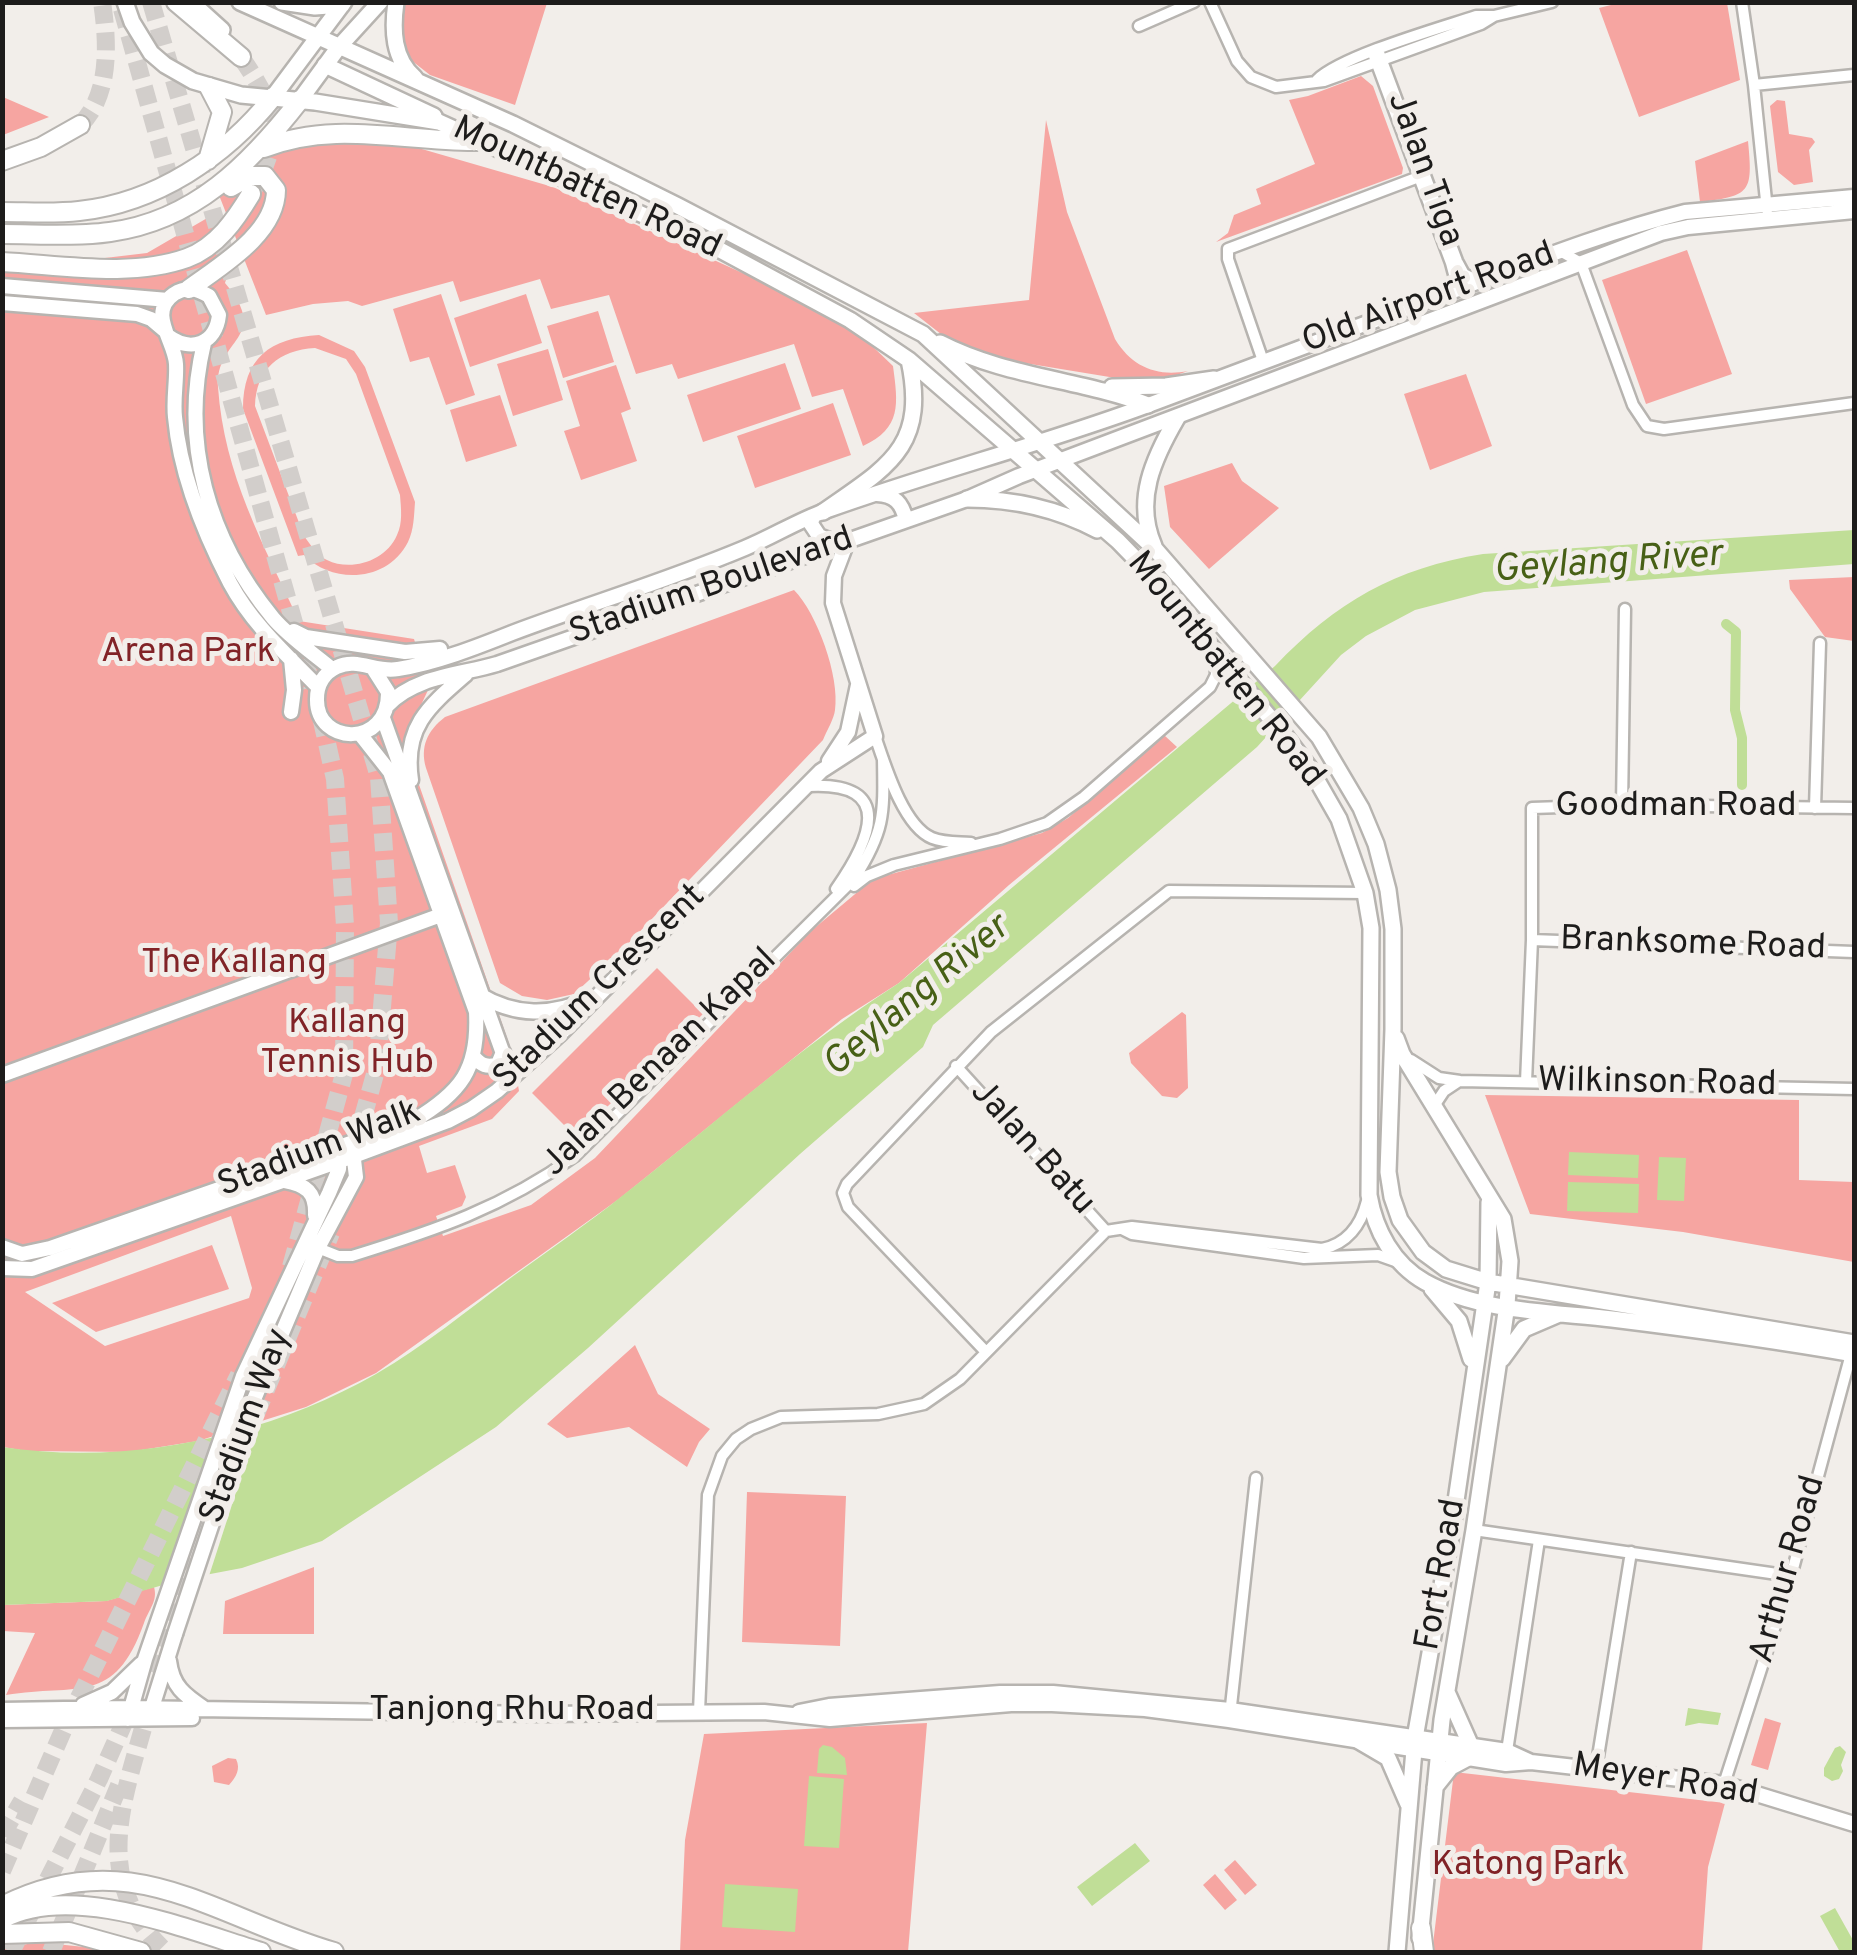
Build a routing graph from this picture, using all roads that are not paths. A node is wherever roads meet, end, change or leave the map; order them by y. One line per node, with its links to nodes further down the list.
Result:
1 (176, 2): 20 (highway)
2 (191, 2): 20 (main road)
3 (240, 2): 17 (main road, Mountbatten Road)
4 (282, 2): 14 (main road)
5 (320, 2): 14 (main road)
6 (380, 2): 18 (main road)
7 (396, 2): 23 (main road)
8 (1194, 2): 16 (street)
9 (1210, 2): 19 (street)
10 (1552, 2): 15 (street)
11 (1742, 2): 24 (street)
12 (122, 4): 25 (main road, Mountbatten Road)
13 (343, 4): 14 (main road); 17 (main road)
14 (300, 5)
15 (1510, 7): 19 (street)
16 (1139, 26)
17 (318, 38): 18 (main road, Mountbatten Road); 21 (main road); 26 (main road)
18 (338, 48): 21 (main road); 23 (main road, Mountbatten Road)
19 (1377, 56): 34 (street, Jalan Tiga)
20 (241, 57)
21 (325, 65): 27 (main road); 28 (main road)
22 (1854, 75): 24 (street)
23 (418, 81): 52 (main road, Mountbatten Road)
24 (1754, 86): 39 (street)
25 (209, 87): 26 (main road, Mountbatten Road); 32 (highway)
26 (273, 98): 27 (main road, Mountbatten Road); 32 (highway)
27 (300, 100): 28 (main road, Mountbatten Road); 31 (highway)
28 (439, 122): 30 (main road, Mountbatten Road)
29 (80, 125): 33 (highway)
30 (477, 141): 31 (highway); 54 (main road, Mountbatten Road)
31 (259, 150): 40 (highway)
32 (208, 160): 38 (highway)
33 (2, 161)
34 (1420, 176): 45 (street, Jalan Tiga); 48 (street, Jalan Tiga); 55 (street)
35 (252, 194): 43 (highway)
36 (1854, 197): 39 (street, Old Airport Road)
37 (1854, 211): 39 (street, Old Airport Road)
38 (2, 212)
39 (1767, 213): 42 (street, Old Airport Road); 44 (street, Old Airport Road)
40 (136, 227): 41 (highway); 47 (highway)
41 (2, 234)
42 (1560, 251): 44 (street); 45 (street, Old Airport Road)
43 (2, 262)
44 (1581, 263): 58 (street); 60 (street, Old Airport Road)
45 (1478, 282): 48 (street, Old Airport Road)
46 (2, 286): 49 (street)
47 (188, 288): 49 (street); 53 (street)
48 (1454, 290): 55 (street, Old Airport Road)
49 (168, 300): 51 (street)
50 (2, 302): 51 (street)
51 (166, 333): 53 (street); 77 (street)
52 (923, 334): 57 (main road); 61 (main road, Mountbatten Road)
53 (204, 343): 73 (street)
54 (909, 360): 62 (main road, Mountbatten Road); 67 (main road)
55 (1263, 361): 56 (street, Old Airport Road)
56 (1214, 380): 57 (main road); 59 (street, Old Airport Road)
57 (1078, 384): 59 (main road)
58 (1854, 403)
59 (1148, 405): 61 (street, Old Airport Road)
60 (1177, 418): 63 (street, Old Airport Road); 71 (main road)
61 (1039, 443): 62 (street, Old Airport Road); 63 (main road, Mountbatten Road)
62 (1016, 450): 64 (main road, Mountbatten Road); 65 (street, Stadium Boulevard)
63 (1061, 461): 64 (street, Old Airport Road); 71 (main road, Mountbatten Road)
64 (1038, 470): 66 (street, Stadium Boulevard); 69 (main road, Mountbatten Road)
65 (876, 494): 67 (street, Stadium Boulevard); 68 (street)
66 (967, 499): 68 (street, Stadium Boulevard); 69 (main road)
67 (818, 514): 70 (street); 74 (street, Stadium Boulevard)
68 (906, 520): 70 (street, Stadium Boulevard)
69 (1118, 540): 76 (main road, Mountbatten Road)
70 (843, 541): 80 (street, Stadium Boulevard); 81 (street)
71 (1156, 550): 103 (main road, Mountbatten Road)
72 (1625, 609): 90 (street)
73 (276, 621): 74 (street); 78 (street)
74 (490, 642): 79 (street, Stadium Boulevard)
75 (1820, 643): 91 (street)
76 (1214, 650): 94 (street, Jalan Benaan Kapal); 95 (main road, Mountbatten Road)
77 (291, 659): 82 (street); 83 (street)
78 (332, 669): 79 (street, Stadium Boulevard); 82 (street)
79 (374, 670): 84 (street)
80 (466, 674): 84 (street, Stadium Boulevard); 93 (street)
81 (859, 679): 86 (street, Jalan Benaan Kapal); 88 (street)
82 (318, 687): 85 (street)
83 (291, 712)
84 (386, 712): 85 (street, Stadium Boulevard); 93 (street)
85 (360, 734): 97 (street)
86 (876, 736): 87 (street, Jalan Benaan Kapal); 88 (street, Stadium Crescent)
87 (883, 759): 94 (street, Jalan Benaan Kapal); 96 (street, Jalan Benaan Kapal)
88 (821, 771): 89 (street, Stadium Crescent)
89 (806, 786): 96 (street); 101 (street, Stadium Crescent)
90 (1622, 805): 91 (street, Goodman Road); 98 (street, Goodman Road)
91 (1816, 808): 92 (street, Goodman Road)
92 (1854, 808)
93 (416, 811): 102 (street)
94 (982, 844): 96 (street, Jalan Benaan Kapal)
95 (1365, 893): 107 (street); 116 (main road, Mountbatten Road)
96 (824, 907): 122 (street, Jalan Benaan Kapal)
97 (442, 915): 100 (street); 108 (street)
98 (1532, 940): 99 (street, Branksome Road); 110 (street, Goodman Road)
99 (1854, 952)
100 (468, 988): 102 (street); 106 (street)
101 (600, 996): 102 (street); 111 (street, Stadium Crescent)
102 (483, 998): 104 (street)
103 (1393, 1029): 105 (main road, Fort Road); 126 (main road, Mountbatten Road)
104 (503, 1052): 106 (street); 111 (street)
105 (1402, 1054): 109 (street, Wilkinson Road); 113 (main road, Fort Road)
106 (474, 1056): 114 (street, Stadium Walk)
107 (956, 1066): 120 (street, Jalan Batu); 132 (street)
108 (2, 1076)
109 (1460, 1081): 110 (street, Wilkinson Road); 113 (street)
110 (1526, 1082): 112 (street, Wilkinson Road)
111 (504, 1085): 114 (street, Stadium Crescent)
112 (1854, 1089)
113 (1434, 1106): 117 (main road, Fort Road)
114 (345, 1151): 115 (street, Stadium Crescent); 118 (street, Stadium Way); 121 (street, Stadium Walk); 122 (street, Stadium Way)
115 (285, 1180): 118 (street); 124 (street, Stadium Crescent)
116 (1369, 1196): 119 (street); 123 (main road, Mountbatten Road)
117 (1489, 1198): 126 (main road, Fort Road); 127 (main road, Fort Road)
118 (314, 1220): 141 (street, Stadium Way)
119 (1122, 1229): 120 (street); 123 (street)
120 (1106, 1231): 132 (street)
121 (2, 1247)
122 (318, 1248): 140 (street, Stadium Way, bridge)
123 (1401, 1263): 125 (main road, Mountbatten Road)
124 (2, 1268)
125 (1425, 1282): 128 (main road, Mountbatten Road); 133 (main road)
126 (1488, 1282): 127 (main road, Mountbatten Road); 128 (main road, Fort Road)
127 (1508, 1286): 129 (main road, Fort Road); 131 (main road, Mountbatten Road)
128 (1486, 1302): 129 (main road, Mountbatten Road); 133 (main road, Fort Road)
129 (1507, 1305): 130 (main road, Mountbatten Road); 134 (main road, Fort Road)
130 (1559, 1314): 131 (main road, Mountbatten Road); 134 (main road)
131 (1854, 1346): 139 (street, Arthur Road)
132 (986, 1352): 147 (street)
133 (1473, 1368): 153 (main road, Fort Road)
134 (1497, 1368): 136 (main road, Fort Road)
135 (1256, 1478): 150 (street)
136 (1474, 1530): 137 (street, Fort Road); 142 (main road, Fort Road)
137 (1539, 1540): 138 (street, Fort Road); 155 (street)
138 (1631, 1552): 139 (street, Fort Road); 158 (street)
139 (1791, 1576): 159 (street, Arthur Road)
140 (168, 1656): 144 (street); 149 (street, Stadium Way)
141 (145, 1659): 143 (street); 148 (street, Stadium Way)
142 (1446, 1692): 154 (main road, Fort Road); 156 (main road)
143 (74, 1708): 145 (street, Tanjong Rhu Road); 148 (street, Tanjong Rhu Road)
144 (205, 1709): 146 (street, Tanjong Rhu Road); 149 (street, Tanjong Rhu Road)
145 (2, 1710)
146 (230, 1710): 147 (street, Tanjong Rhu Road); 149 (street, Tanjong Rhu Road)
147 (699, 1712): 150 (street, Tanjong Rhu Road)
148 (130, 1714): 149 (street, Tanjong Rhu Road); 151 (street, Tanjong Rhu Road)
149 (150, 1715)
150 (1230, 1715): 152 (street, Tanjong Rhu Road); 153 (street, Tanjong Rhu Road)
151 (2, 1720)
152 (1359, 1742): 153 (street, Tanjong Rhu Road); 161 (main road)
153 (1414, 1743): 154 (street, Tanjong Rhu Road); 161 (main road, Fort Road)
154 (1439, 1747): 156 (street, Meyer Road); 160 (main road, Fort Road)
155 (1508, 1751): 156 (street, Meyer Road); 157 (street, Meyer Road)
156 (1470, 1752): 157 (street, Meyer Road); 160 (main road)
157 (1531, 1762): 158 (street, Meyer Road)
158 (1596, 1768): 159 (street, Meyer Road)
159 (1724, 1784): 162 (street, Meyer Road)
160 (1434, 1788): 165 (main road, Fort Road)
161 (1408, 1804): 170 (main road, Fort Road)
162 (1854, 1824)
163 (2, 1906): 169 (highway)
164 (2, 1919): 168 (highway)
165 (1420, 1928): 171 (highway)
166 (2, 1934): 167 (highway)
167 (142, 1952)
168 (261, 1952)
169 (334, 1952)
170 (1396, 1952)
171 (1421, 1952)

